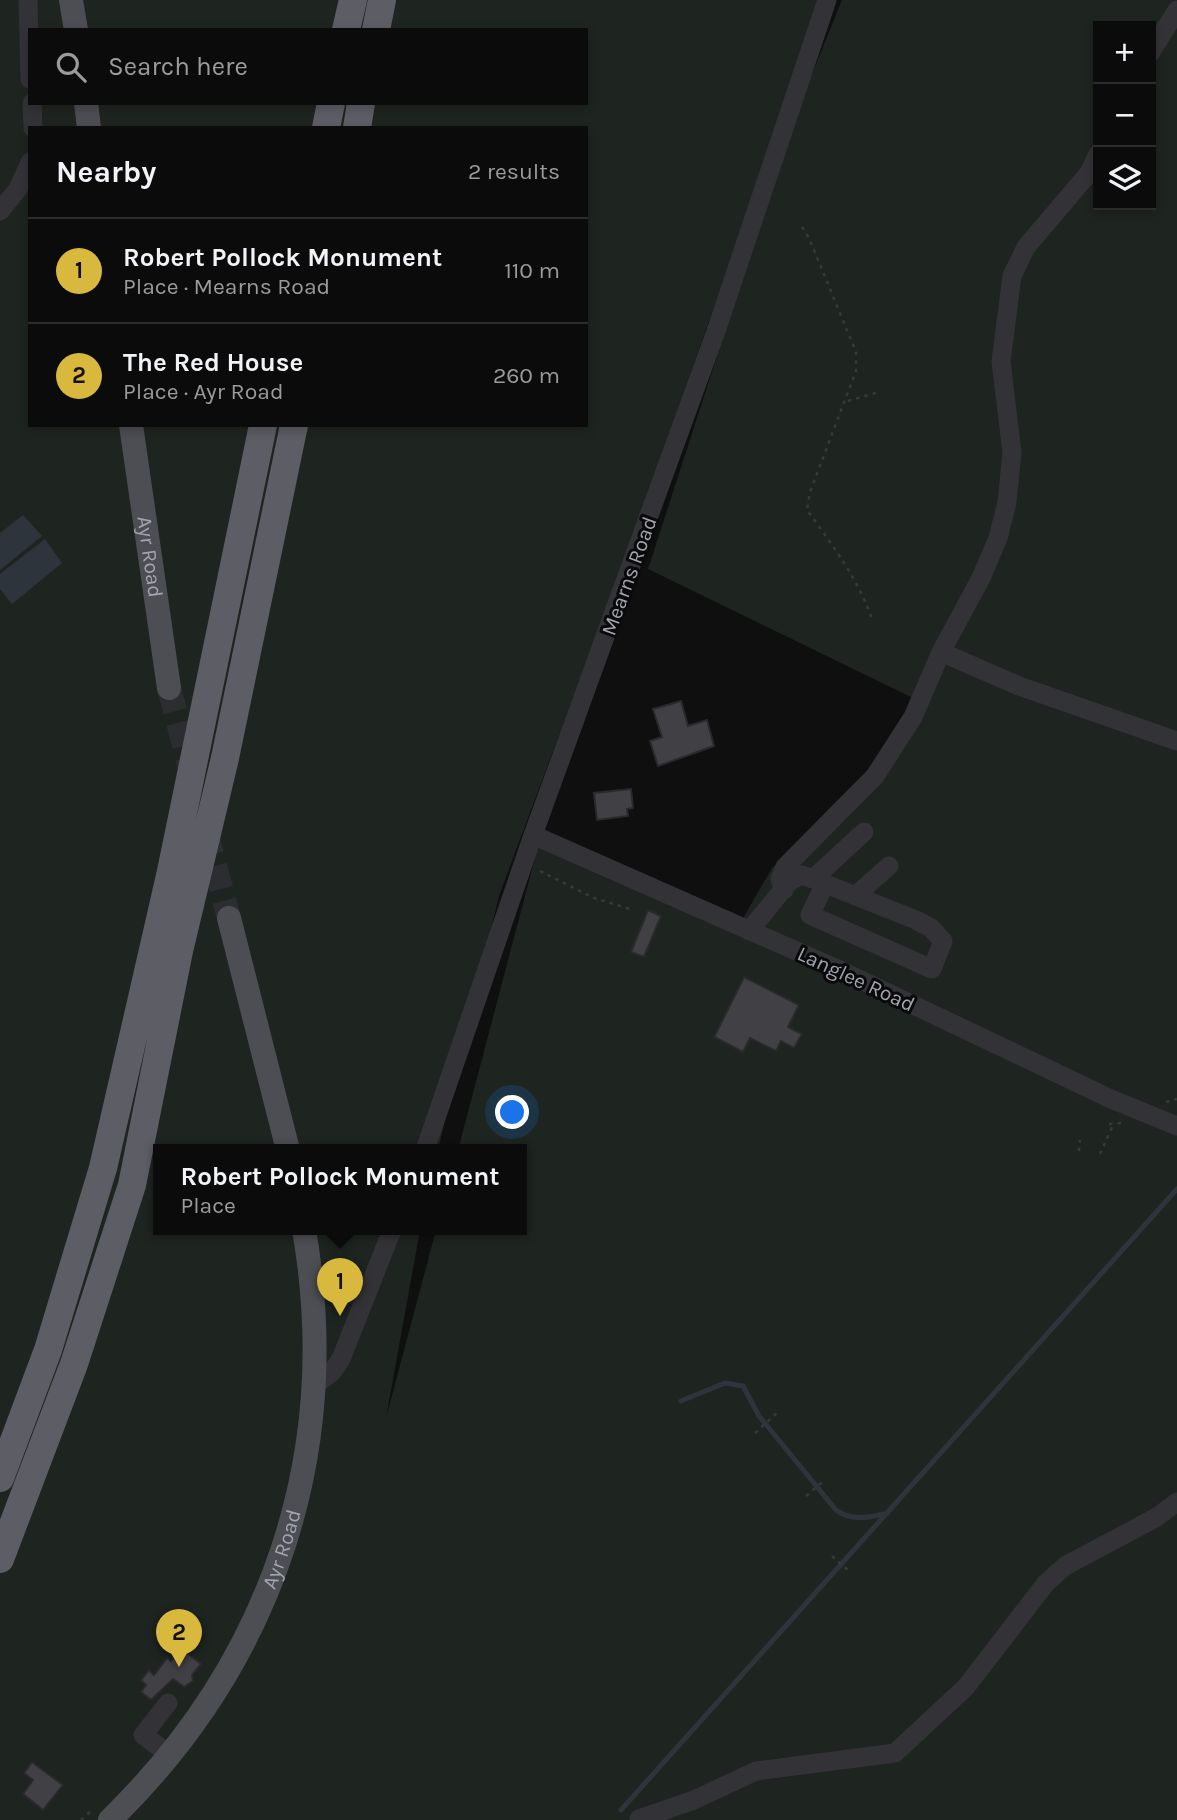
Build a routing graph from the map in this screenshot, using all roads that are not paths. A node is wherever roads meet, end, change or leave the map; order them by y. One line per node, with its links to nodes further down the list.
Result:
1 (28, 0): 7 (street)
2 (71, 0): 8 (main road)
3 (353, 0): 9 (highway)
4 (382, 0): 10 (highway)
5 (827, 0): 30 (street, Mearns Road)
6 (1177, 10): 11 (street)
7 (29, 28)
8 (75, 28)
9 (346, 28)
10 (376, 28)
11 (1156, 44)
12 (32, 105): 16 (street)
13 (86, 105): 17 (main road)
14 (331, 105): 18 (highway)
15 (362, 105): 19 (highway)
16 (33, 126)
17 (89, 126)
18 (326, 126)
19 (356, 126)
20 (1093, 164): 26 (street)
21 (28, 166): 22 (street)
22 (0, 211)
23 (131, 427): 27 (main road, Ayr Road)
24 (263, 427): 43 (highway)
25 (294, 427): 45 (highway)
26 (941, 652): 28 (street); 33 (street)
27 (169, 688)
28 (1177, 741)
29 (864, 832): 32 (street)
30 (533, 835): 36 (street, Langlee Road); 39 (street, Mearns Road)
31 (889, 866): 34 (street)
32 (819, 882): 33 (street); 34 (street); 34 (street)
33 (783, 890): 36 (street)
34 (855, 896)
35 (229, 918): 38 (main road)
36 (748, 931): 37 (street, Langlee Road)
37 (1177, 1126)
38 (286, 1144)
39 (427, 1144)
40 (305, 1235): 42 (main road, Ayr Road)
41 (390, 1235): 42 (street)
42 (314, 1386): 47 (main road, Ayr Road)
43 (0, 1478)
44 (1177, 1502): 49 (street)
45 (0, 1559)
46 (168, 1703): 47 (street)
47 (170, 1755): 48 (main road, Ayr Road)
48 (105, 1811)
49 (639, 1819)

